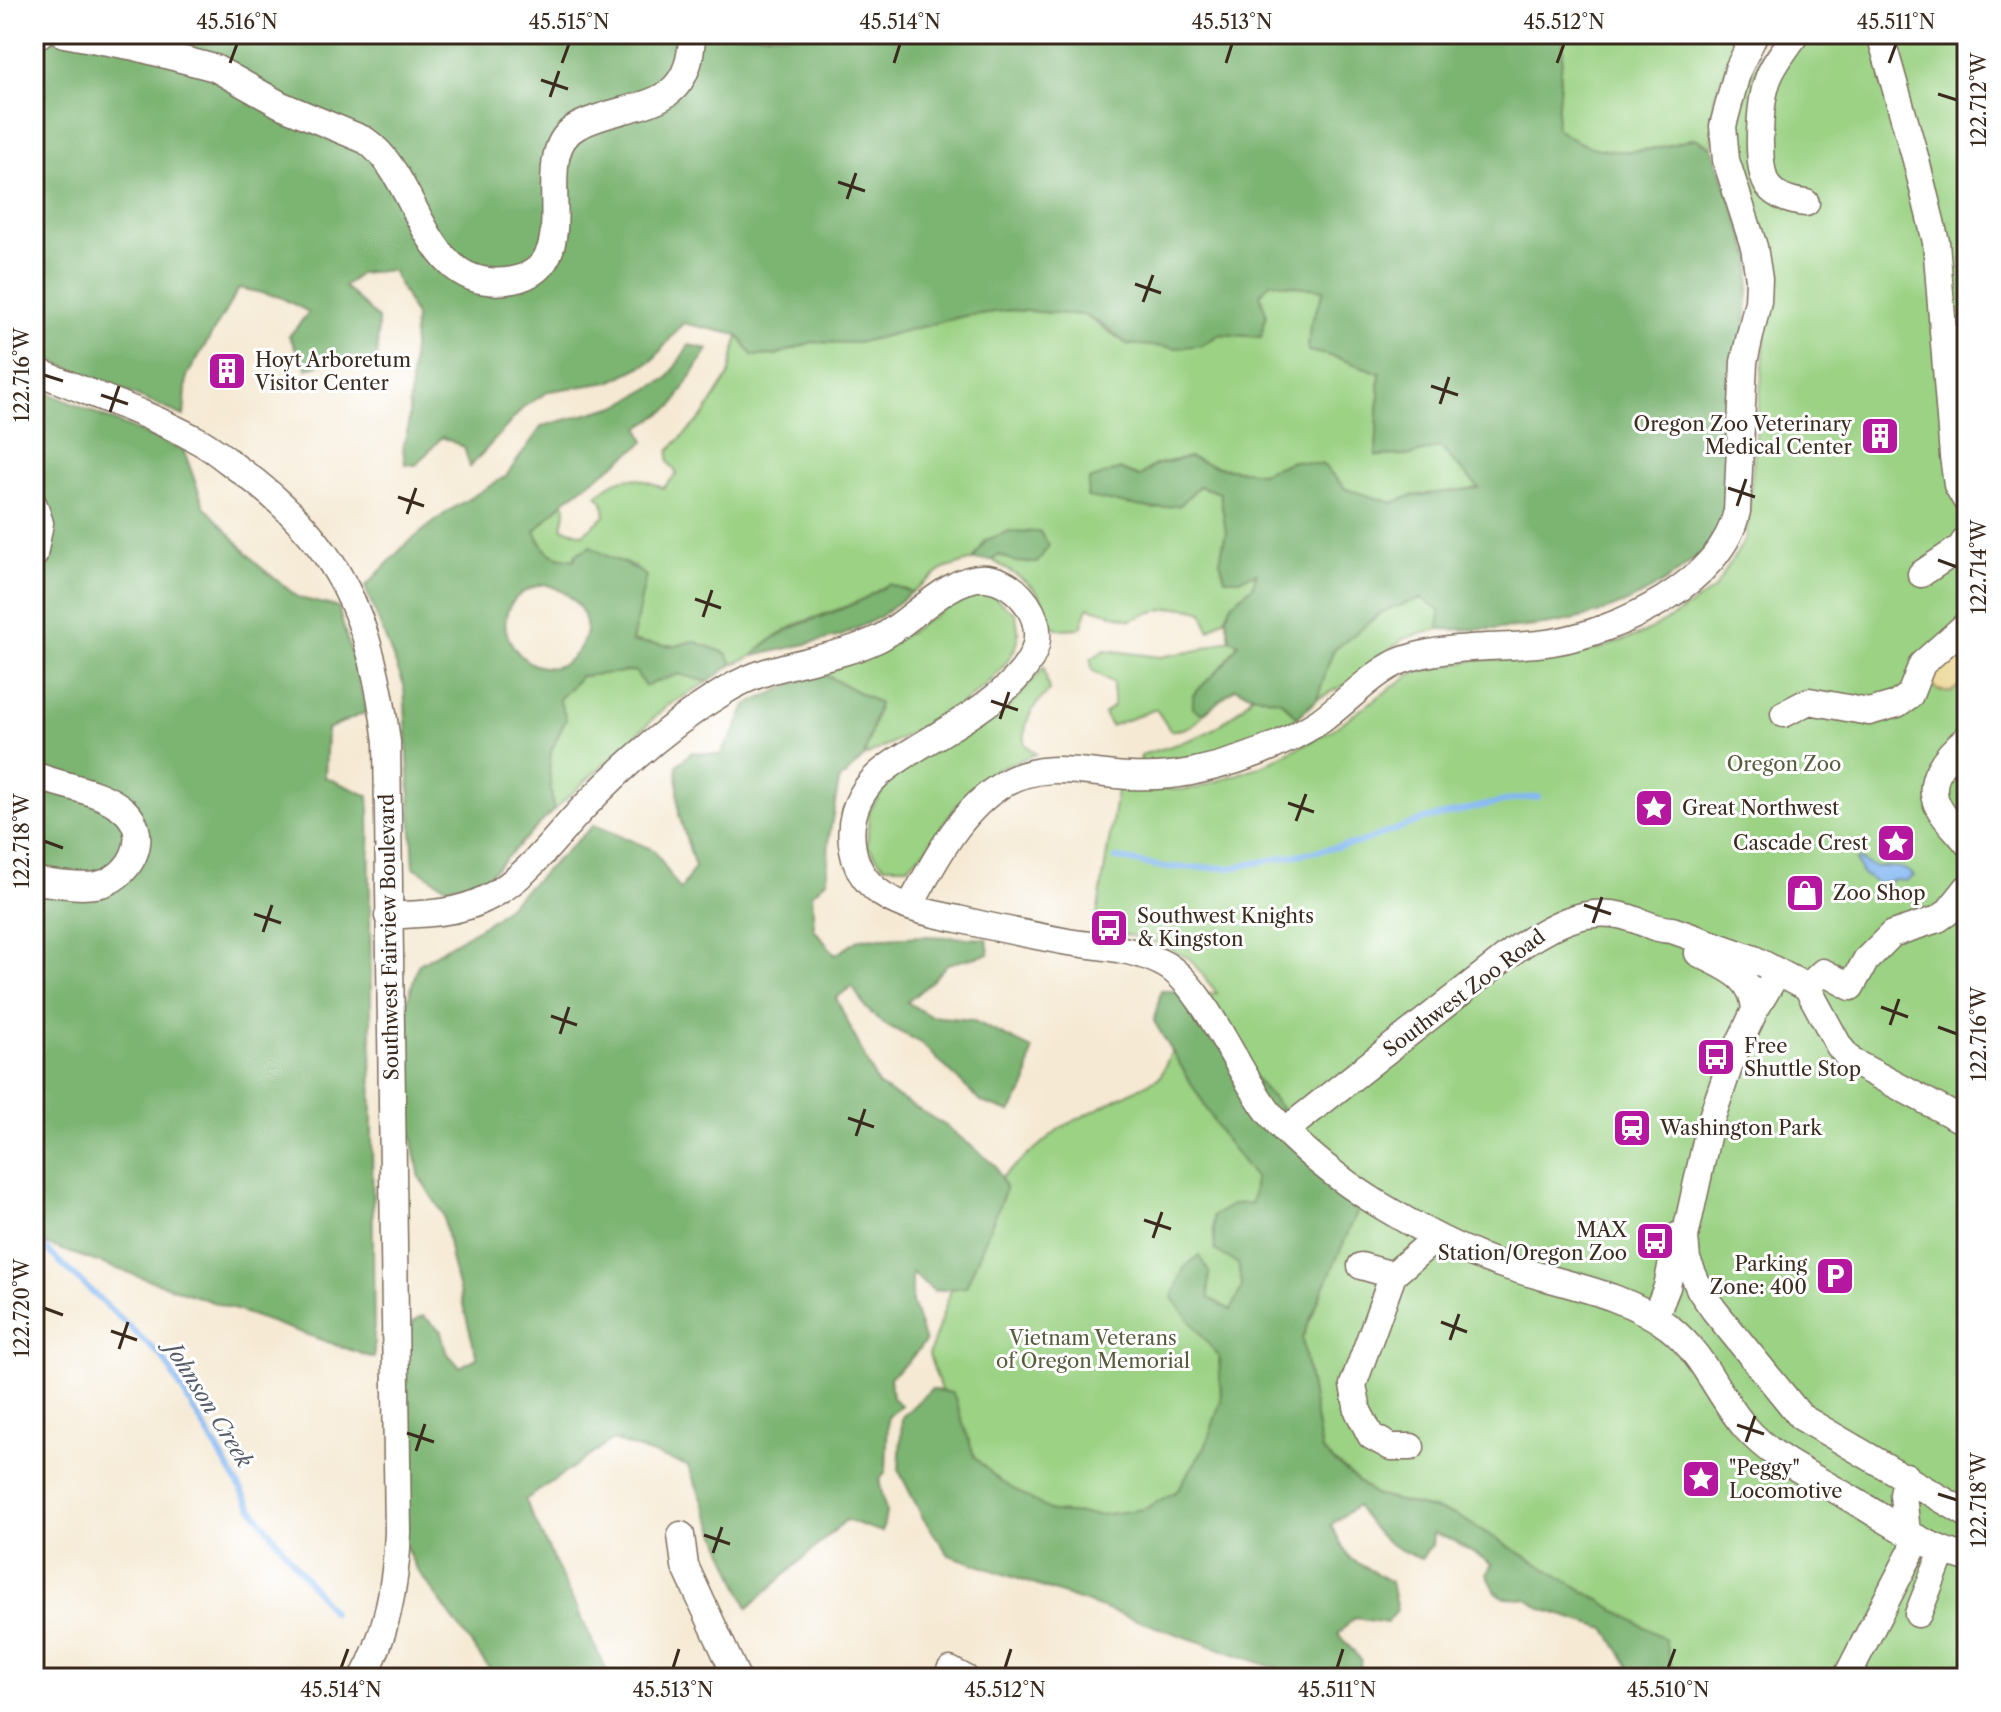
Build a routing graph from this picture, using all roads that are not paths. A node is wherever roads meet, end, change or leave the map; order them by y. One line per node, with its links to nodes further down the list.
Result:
1 (40, 34): 7 (street)
2 (64, 34): 3 (street)
3 (692, 34)
4 (1755, 34): 22 (street)
5 (1796, 34): 8 (street)
6 (1880, 34): 10 (street)
7 (34, 36)
8 (1806, 203)
9 (34, 370): 23 (street, Southwest Fairview Boulevard)
10 (1967, 502)
11 (34, 505): 13 (street)
12 (1967, 538): 14 (street)
13 (34, 555)
14 (1921, 574)
15 (1967, 624): 16 (street)
16 (1784, 714)
17 (1967, 738): 19 (street)
18 (34, 775): 20 (street)
19 (1967, 843)
20 (34, 881)
21 (1967, 888): 26 (street)
22 (910, 906): 23 (street); 30 (street)
23 (388, 916): 43 (street, Southwest Fairview Boulevard)
24 (1662, 930): 25 (street, Southwest Zoo Road); 27 (street, Southwest Zoo Road); 30 (street, Southwest Zoo Road)
25 (1777, 973): 26 (street, Southwest Zoo Road); 27 (street)
26 (1807, 987): 29 (street)
27 (1755, 1010): 28 (street)
28 (1710, 1123): 34 (street); 36 (street)
29 (1967, 1123)
30 (1286, 1130): 31 (street)
31 (1437, 1237): 33 (street); 34 (street)
32 (1361, 1266): 33 (street)
33 (1393, 1275): 35 (street)
34 (1655, 1317): 37 (street)
35 (1411, 1447)
36 (1904, 1486): 37 (street); 38 (street); 40 (street)
37 (1878, 1514): 40 (street)
38 (1967, 1514)
39 (681, 1535): 44 (street)
40 (1913, 1535): 41 (street); 45 (street)
41 (1955, 1554): 42 (street)
42 (1918, 1614)
43 (363, 1678)
44 (737, 1678)
45 (1846, 1678)

